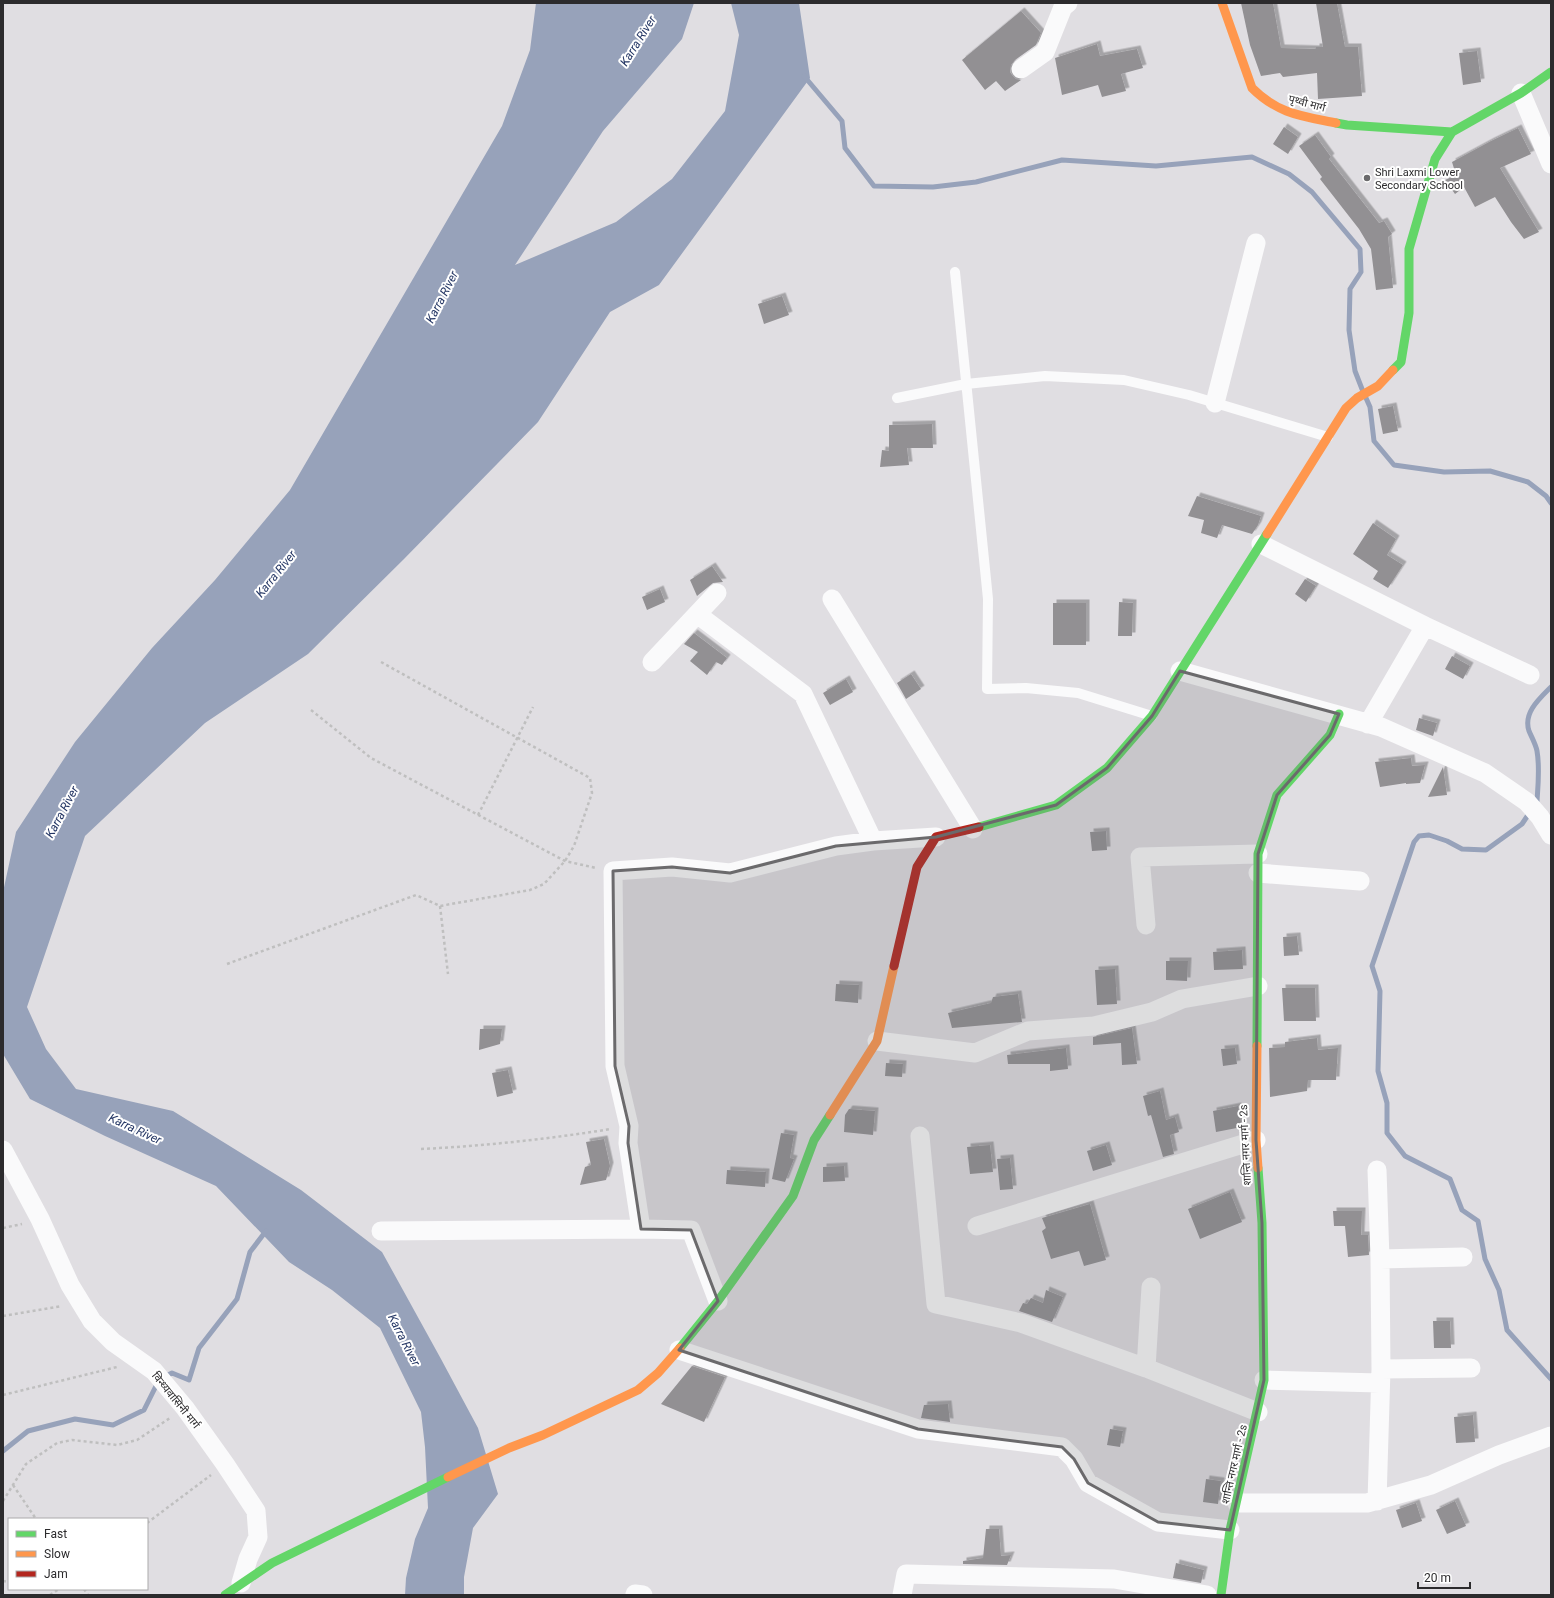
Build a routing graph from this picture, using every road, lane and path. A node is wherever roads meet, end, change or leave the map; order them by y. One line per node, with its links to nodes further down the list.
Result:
1 (1068, 3): 3 (street)
2 (1222, 3): 6 (main road, पृथ्वी मार्ग)
3 (1021, 69)
4 (1551, 72): 5 (main road)
5 (1521, 93): 6 (main road); 7 (street)
6 (1452, 132): 13 (main road)
7 (1551, 164)
8 (1256, 243): 12 (street)
9 (955, 272): 10 (lane)
10 (966, 384): 11 (lane); 12 (lane); 26 (lane)
11 (897, 398)
12 (1215, 403): 13 (lane)
13 (1328, 437): 14 (main road)
14 (1261, 544): 18 (street); 21 (main road)
15 (717, 593): 17 (street)
16 (832, 599): 31 (street)
17 (697, 614): 20 (street); 33 (street)
18 (1425, 626): 22 (street); 27 (street)
19 (380, 662): 28 (path)
20 (652, 662)
21 (1180, 671): 25 (street); 26 (main road)
22 (1530, 675)
23 (533, 707): 28 (path)
24 (311, 710): 29 (path)
25 (1339, 714): 27 (street); 34 (main road, शान्ति नगर मार्ग - 2s)
26 (1152, 716): 31 (main road)
27 (1368, 724): 30 (street)
28 (518, 738): 29 (path); 35 (path)
29 (478, 815): 35 (path)
30 (1549, 824)
31 (973, 829): 32 (main road)
32 (936, 837): 33 (street); 44 (main road)
33 (873, 841): 36 (street)
34 (1258, 854): 37 (main road, शान्ति नगर मार्ग - 2s); 40 (street)
35 (565, 862): 36 (path); 39 (path)
36 (613, 872): 45 (street)
37 (1258, 873): 38 (street); 43 (main road, शान्ति नगर मार्ग - 2s)
38 (1360, 881)
39 (440, 906): 41 (path); 42 (path)
40 (1146, 925)
41 (227, 964)
42 (448, 974)
43 (1258, 986): 44 (street); 47 (main road, शान्ति नगर मार्ग - 2s)
44 (877, 1041): 57 (main road)
45 (628, 1126): 48 (path); 52 (street)
46 (920, 1136): 62 (street)
47 (1256, 1140): 51 (street); 65 (main road, शान्ति नगर मार्ग - 2s)
48 (421, 1148)
49 (3, 1150): 58 (street, विन्ध्यवासिनी मार्ग)
50 (1377, 1170): 55 (street)
51 (978, 1226)
52 (641, 1229): 53 (street); 57 (street)
53 (381, 1231)
54 (1463, 1257): 55 (street)
55 (1380, 1259): 64 (street)
56 (1151, 1287): 62 (street)
57 (718, 1301): 60 (main road)
58 (80, 1303): 59 (path); 61 (street, विन्ध्यवासिनी मार्ग)
59 (3, 1316)
60 (680, 1350): 77 (street); 78 (main road)
61 (138, 1361): 66 (path); 67 (street, विन्ध्यवासिनी मार्ग)
62 (1146, 1368): 68 (street)
63 (1471, 1368): 64 (street)
64 (1380, 1376): 65 (street); 73 (street)
65 (1264, 1380): 68 (main road, शान्ति नगर मार्ग - 2s)
66 (3, 1395)
67 (185, 1408): 70 (street, विन्ध्यवासिनी मार्ग); 71 (path)
68 (1258, 1412): 74 (main road, शान्ति नगर मार्ग - 2s)
69 (1551, 1436): 73 (street)
70 (225, 1464): 76 (path); 78 (street, विन्ध्यवासिनी मार्ग)
71 (13, 1485): 72 (path); 75 (path)
72 (3, 1500)
73 (1377, 1501): 74 (street)
74 (1237, 1503): 77 (main road, शान्ति नगर मार्ग - 2s)
75 (35, 1518)
76 (148, 1522)
77 (1230, 1530): 82 (main road, शान्ति नगर मार्ग - 2s)
78 (241, 1583): 79 (main road)
79 (225, 1595)
80 (902, 1595): 81 (street)
81 (1207, 1595)
82 (1221, 1595)

